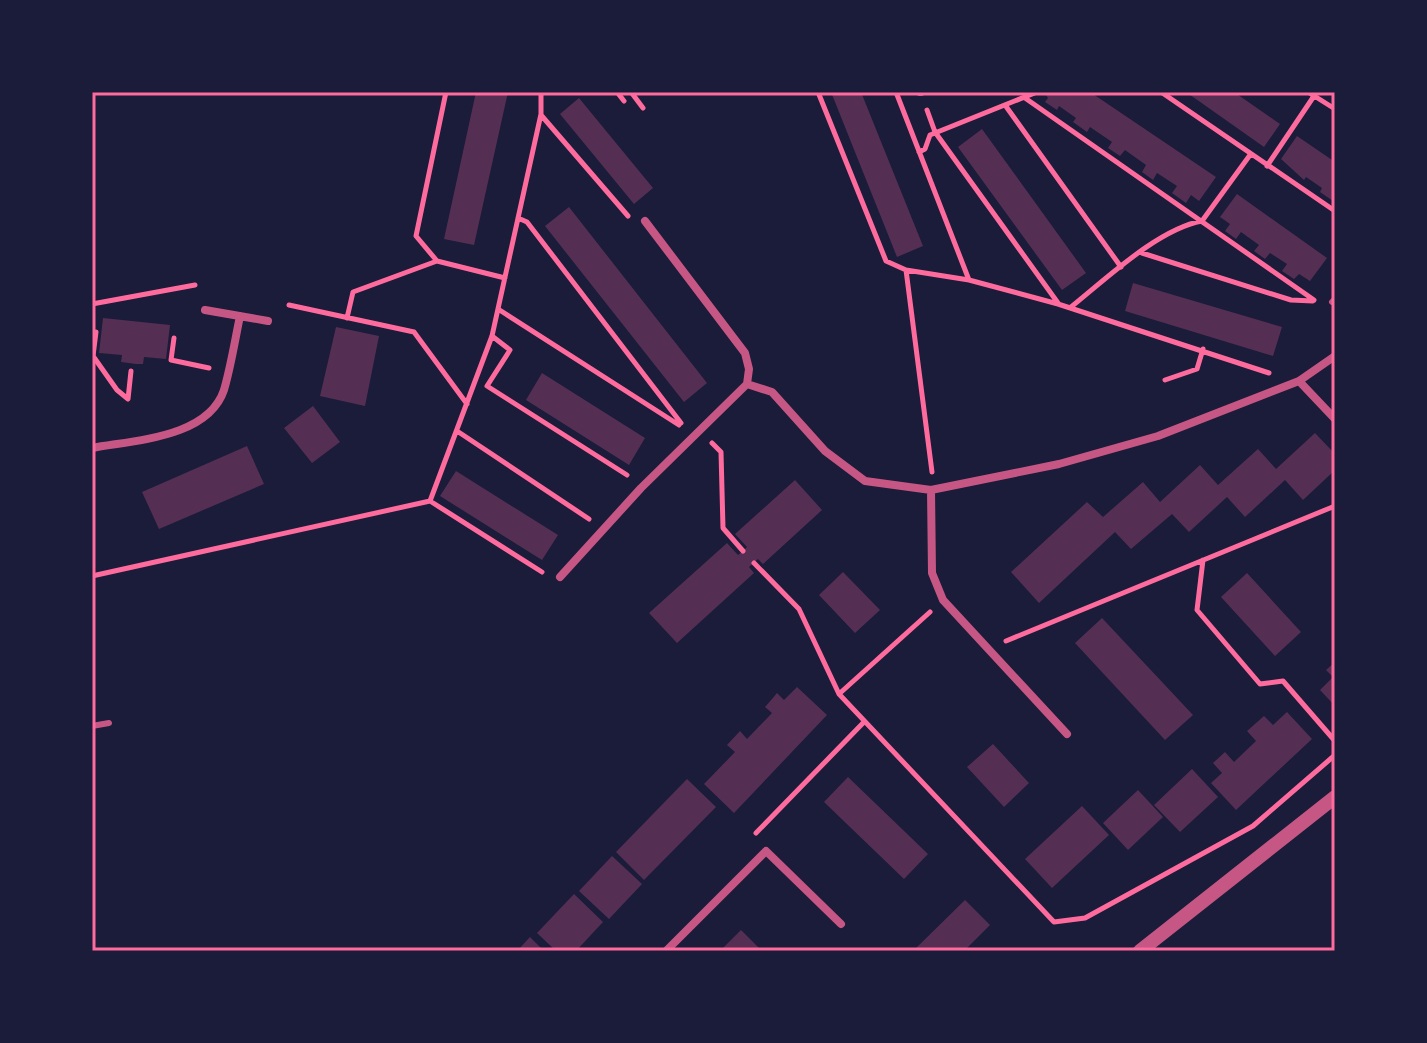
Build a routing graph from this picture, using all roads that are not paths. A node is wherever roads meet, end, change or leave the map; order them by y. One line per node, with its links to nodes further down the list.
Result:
1 (645, 221): 7 (street)
2 (205, 310): 3 (street)
3 (240, 316): 4 (street); 9 (street)
4 (268, 321)
5 (1335, 356): 6 (street)
6 (1299, 381): 8 (street); 10 (street)
7 (747, 384): 10 (street); 11 (street)
8 (1335, 419)
9 (92, 448)
10 (931, 490): 14 (street)
11 (560, 577)
12 (109, 723): 13 (lane)
13 (92, 726)
14 (1067, 734)
15 (1335, 797): 18 (street)
16 (841, 924): 17 (street)
17 (666, 951)
18 (1140, 951)

